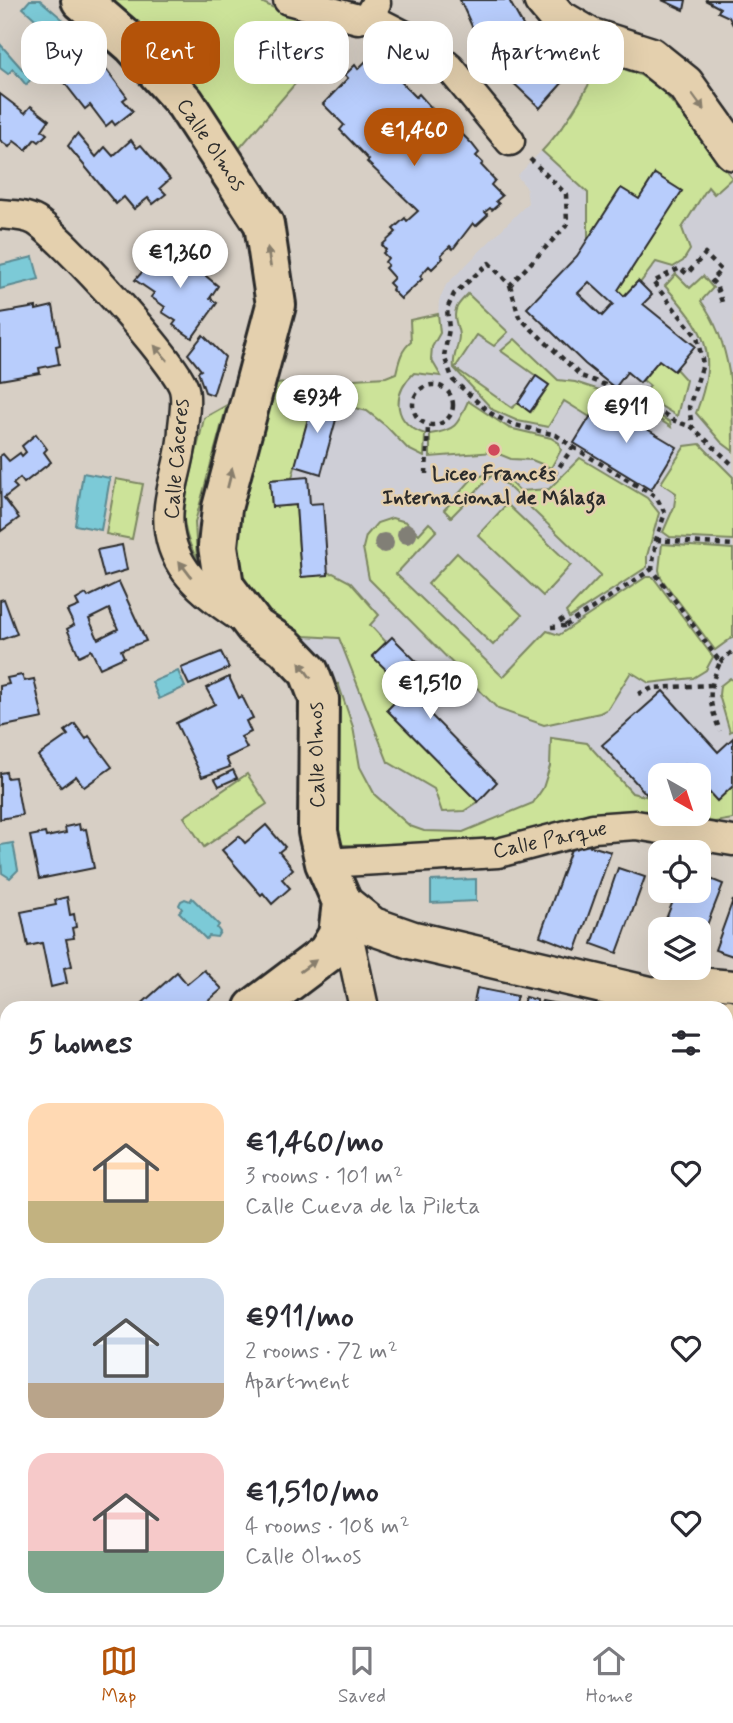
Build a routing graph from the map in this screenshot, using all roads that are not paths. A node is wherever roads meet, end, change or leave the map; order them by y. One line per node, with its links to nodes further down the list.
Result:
1 (81, 0): 8 (main road, Calle Olmos, one-way to 1)
2 (288, 0): 4 (street)
3 (543, 0): 6 (street, one-way to 6)
4 (372, 8): 5 (street)
5 (510, 141)
6 (733, 151)
7 (0, 214): 8 (street, Calle Cáceres, one-way to 7)
8 (255, 627): 10 (main road, Calle Olmos, one-way to 8)
9 (733, 841): 10 (street, Calle Parque)
10 (325, 863): 11 (main road, Calle Olmos)
11 (341, 902): 13 (street, Calle Olmos); 14 (main road, one-way to 11); 15 (street)
12 (733, 985): 13 (street)
13 (650, 994): 16 (street, Calle Olmos)
14 (261, 1001)
15 (362, 1001)
16 (676, 1001)

